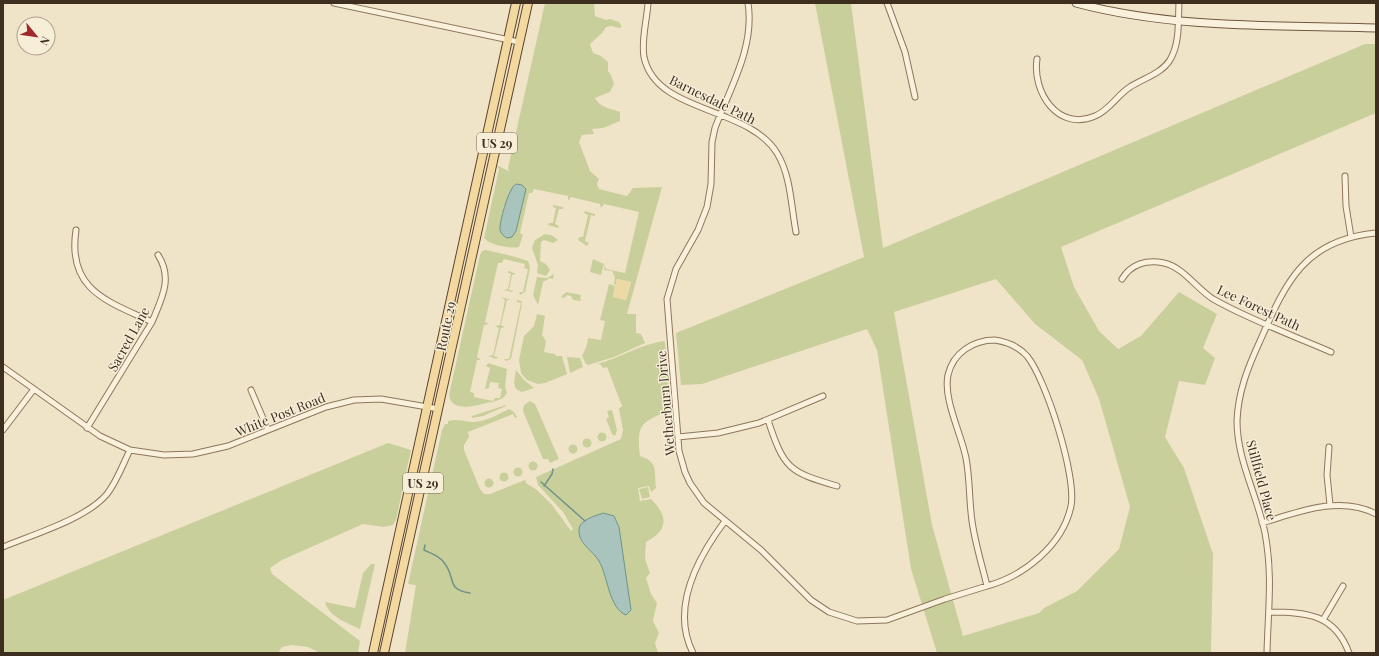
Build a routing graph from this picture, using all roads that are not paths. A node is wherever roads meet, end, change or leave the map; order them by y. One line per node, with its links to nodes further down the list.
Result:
1 (334, 3): 11 (street)
2 (516, 3): 11 (main road, Route 29 / US 29)
3 (528, 3): 12 (main road, Route 29 / US 29)
4 (648, 3): 15 (street, Barnesdale Path)
5 (748, 3): 15 (street, Wetherburn Drive)
6 (887, 3): 14 (street)
7 (1076, 3): 9 (main road)
8 (1178, 3): 9 (street)
9 (1178, 21): 10 (main road); 13 (street)
10 (1376, 28)
11 (508, 39): 12 (street); 30 (main road, Route 29 / US 29)
12 (519, 42): 31 (main road, Route 29 / US 29)
13 (1037, 59)
14 (915, 97)
15 (720, 114): 18 (street, Barnesdale Path); 36 (street, Wetherburn Drive)
16 (1345, 176): 20 (street)
17 (76, 230): 23 (street)
18 (796, 232)
19 (1376, 233): 20 (street, Stillfield Place)
20 (1352, 237): 24 (street, Stillfield Place)
21 (158, 255): 23 (street, Sacred Lane)
22 (1122, 279): 24 (street, Lee Forest Path)
23 (152, 322): 33 (street, Sacred Lane)
24 (1267, 324): 25 (street, Lee Forest Path); 43 (street, Stillfield Place)
25 (1331, 352)
26 (3, 367): 27 (street, White Post Road)
27 (34, 390): 33 (street, White Post Road); 34 (street)
28 (251, 390): 35 (street)
29 (823, 396): 32 (street)
30 (427, 407): 31 (street, White Post Road); 35 (street, White Post Road); 49 (main road, Route 29 / US 29)
31 (439, 409): 50 (main road, Route 29 / US 29)
32 (768, 420): 36 (street); 39 (street)
33 (87, 428): 38 (street, White Post Road)
34 (3, 430)
35 (268, 430): 38 (street, White Post Road)
36 (678, 437): 42 (street, Wetherburn Drive)
37 (1329, 448): 40 (street)
38 (130, 450): 44 (street)
39 (837, 486)
40 (1330, 505): 41 (street); 43 (street)
41 (1376, 514)
42 (725, 520): 45 (street, Wetherburn Drive); 51 (street)
43 (1262, 523): 47 (street, Stillfield Place)
44 (3, 546)
45 (987, 586): 45 (street, Wetherburn Drive)
46 (1343, 586): 48 (street)
47 (1270, 612): 48 (street); 52 (street, Stillfield Place)
48 (1323, 620): 53 (street)
49 (373, 653)
50 (384, 653)
51 (693, 653)
52 (1267, 653)
53 (1349, 653)

